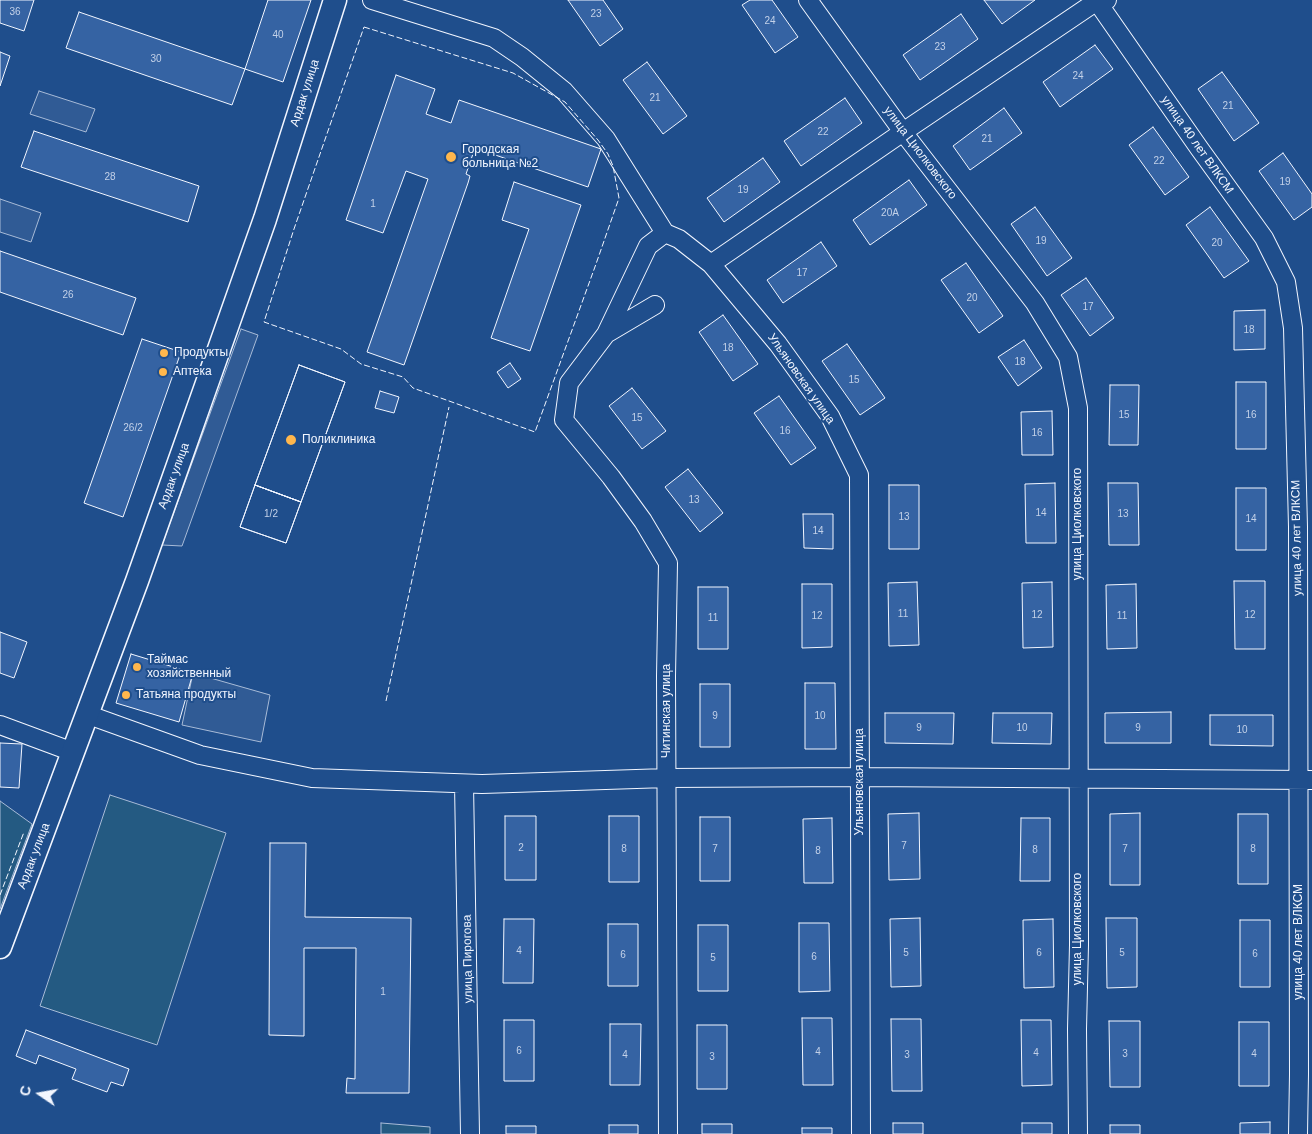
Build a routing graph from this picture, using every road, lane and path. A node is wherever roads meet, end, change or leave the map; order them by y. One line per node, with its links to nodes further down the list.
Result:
1 (335, 0): 10 (street, Ардак улица)
2 (372, 0): 6 (street, Ульяновская улица)
3 (808, 0): 5 (street, улица Циолковского)
4 (1100, 0): 5 (street); 16 (street, улица 40 лет ВЛКСМ)
5 (903, 132): 7 (street); 15 (street, улица Циолковского)
6 (665, 233): 7 (street, Ульяновская улица); 9 (street)
7 (711, 264): 13 (street, Ульяновская улица)
8 (655, 305): 9 (street)
9 (606, 334): 14 (street, Читинская улица)
10 (86, 714): 12 (street, Ардак улица); 17 (street)
11 (0, 725): 12 (street)
12 (73, 752): 18 (street, Ардак улица)
13 (860, 777): 14 (street); 15 (street); 21 (street, Ульяновская улица)
14 (667, 778): 17 (street); 20 (street, Читинская улица)
15 (1078, 779): 16 (street); 22 (street, улица Циолковского)
16 (1305, 780): 23 (street, улица 40 лет ВЛКСМ)
17 (464, 784): 19 (street, улица Пирогова)
18 (0, 947)
19 (470, 1134)
20 (668, 1134)
21 (861, 1134)
22 (1078, 1134)
23 (1298, 1134)

